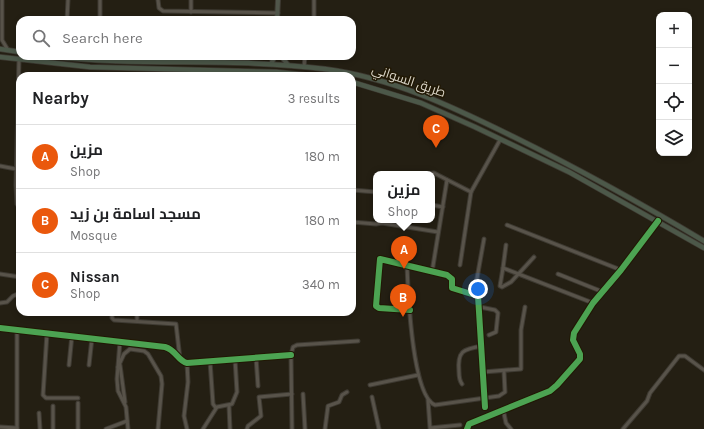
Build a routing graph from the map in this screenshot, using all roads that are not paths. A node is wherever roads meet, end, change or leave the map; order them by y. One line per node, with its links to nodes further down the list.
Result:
1 (2, 0): 13 (street)
2 (68, 0): 10 (street)
3 (100, 0): 11 (street)
4 (158, 0): 8 (street)
5 (191, 0): 8 (street)
6 (278, 0): 9 (main road)
7 (314, 0): 12 (street)
8 (191, 12): 9 (street)
9 (278, 13)
10 (67, 16)
11 (100, 16)
12 (314, 16)
13 (1, 42): 15 (street)
14 (0, 49): 15 (highway)
15 (8, 51): 16 (highway)
16 (16, 52)
17 (0, 57): 18 (highway)
18 (16, 59)
19 (20, 60): 28 (street)
20 (29, 60): 29 (highway)
21 (157, 60): 25 (highway, طريق السواني)
22 (273, 60): 25 (main road)
23 (284, 60): 26 (main road)
24 (305, 60): 27 (street)
25 (271, 64): 26 (highway, طريق السواني)
26 (288, 65): 27 (highway, طريق السواني)
27 (304, 67): 30 (highway, طريق السواني)
28 (20, 72)
29 (276, 72)
30 (341, 72)
31 (356, 75): 50 (highway, طريق السواني)
32 (356, 83): 33 (highway, طريق السواني)
33 (500, 140): 40 (street); 43 (highway, طريق السواني)
34 (0, 166): 35 (street)
35 (16, 169)
36 (435, 174): 37 (street)
37 (447, 180): 40 (street); 42 (street)
38 (356, 190): 39 (street)
39 (373, 192)
40 (471, 192): 54 (street)
41 (435, 206): 42 (street)
42 (443, 207): 48 (street)
43 (658, 221): 52 (highway, طريق السواني); 57 (street)
44 (356, 222): 45 (street)
45 (373, 222)
46 (385, 223): 48 (street)
47 (507, 224): 57 (street)
48 (438, 232): 58 (street)
49 (484, 239): 64 (street)
50 (704, 241)
51 (506, 245): 56 (street)
52 (704, 248)
53 (534, 256): 60 (street)
54 (460, 265)
55 (407, 266): 58 (street); 70 (street); 70 (street)
56 (503, 268): 60 (street); 60 (street)
57 (621, 270): 63 (street)
58 (432, 272): 64 (street)
59 (0, 274): 62 (street)
60 (517, 274): 67 (street)
61 (558, 274): 63 (street)
62 (16, 276)
63 (603, 292): 67 (street)
64 (474, 294): 68 (street)
65 (16, 295): 66 (street)
66 (0, 303)
67 (593, 303): 112 (street)
68 (480, 307): 78 (street); 82 (street)
69 (525, 307): 94 (street)
70 (410, 310): 95 (street)
71 (112, 316): 73 (street)
72 (137, 316): 73 (street)
73 (137, 321): 85 (street)
74 (0, 328): 75 (street)
75 (17, 330): 76 (street); 117 (street)
76 (47, 333): 77 (street); 103 (street)
77 (72, 335): 79 (street); 89 (street)
78 (489, 335)
79 (92, 338): 80 (street); 90 (street)
80 (120, 341): 85 (street); 91 (street)
81 (358, 341): 83 (street)
82 (482, 346): 93 (street); 96 (street)
83 (291, 355): 84 (street); 100 (street)
84 (256, 357): 86 (street); 98 (street)
85 (180, 359): 88 (street)
86 (235, 359): 87 (street); 109 (street)
87 (210, 361): 88 (street); 111 (street)
88 (187, 363): 124 (street)
89 (69, 365)
90 (89, 365)
91 (119, 366): 107 (street); 107 (street); 123 (street)
92 (704, 370): 134 (street)
93 (483, 372): 94 (street); 104 (street)
94 (504, 372): 104 (street)
95 (418, 376): 97 (street); 105 (street)
96 (462, 384)
97 (370, 385)
98 (258, 386)
99 (347, 392): 130 (street)
100 (292, 394): 127 (street); 128 (street)
101 (303, 394): 129 (street)
102 (372, 397): 131 (street)
103 (78, 398)
104 (484, 398): 105 (street); 110 (street)
105 (428, 400): 115 (street)
106 (78, 403): 120 (street)
107 (125, 403): 114 (street)
108 (52, 406): 119 (street)
109 (229, 406): 111 (street); 126 (street)
110 (485, 407)
111 (216, 408): 125 (street)
112 (503, 409): 132 (street); 133 (street)
113 (39, 413): 118 (street)
114 (127, 421): 121 (street); 122 (street)
115 (460, 425)
116 (0, 428): 117 (street)
117 (17, 428)
118 (40, 429)
119 (53, 429)
120 (78, 429)
121 (106, 429)
122 (128, 429)
123 (158, 429)
124 (187, 429)
125 (203, 429)
126 (230, 429)
127 (247, 429)
128 (292, 429)
129 (305, 429)
130 (325, 429)
131 (379, 429)
132 (467, 429)
133 (511, 429)
134 (623, 429)

